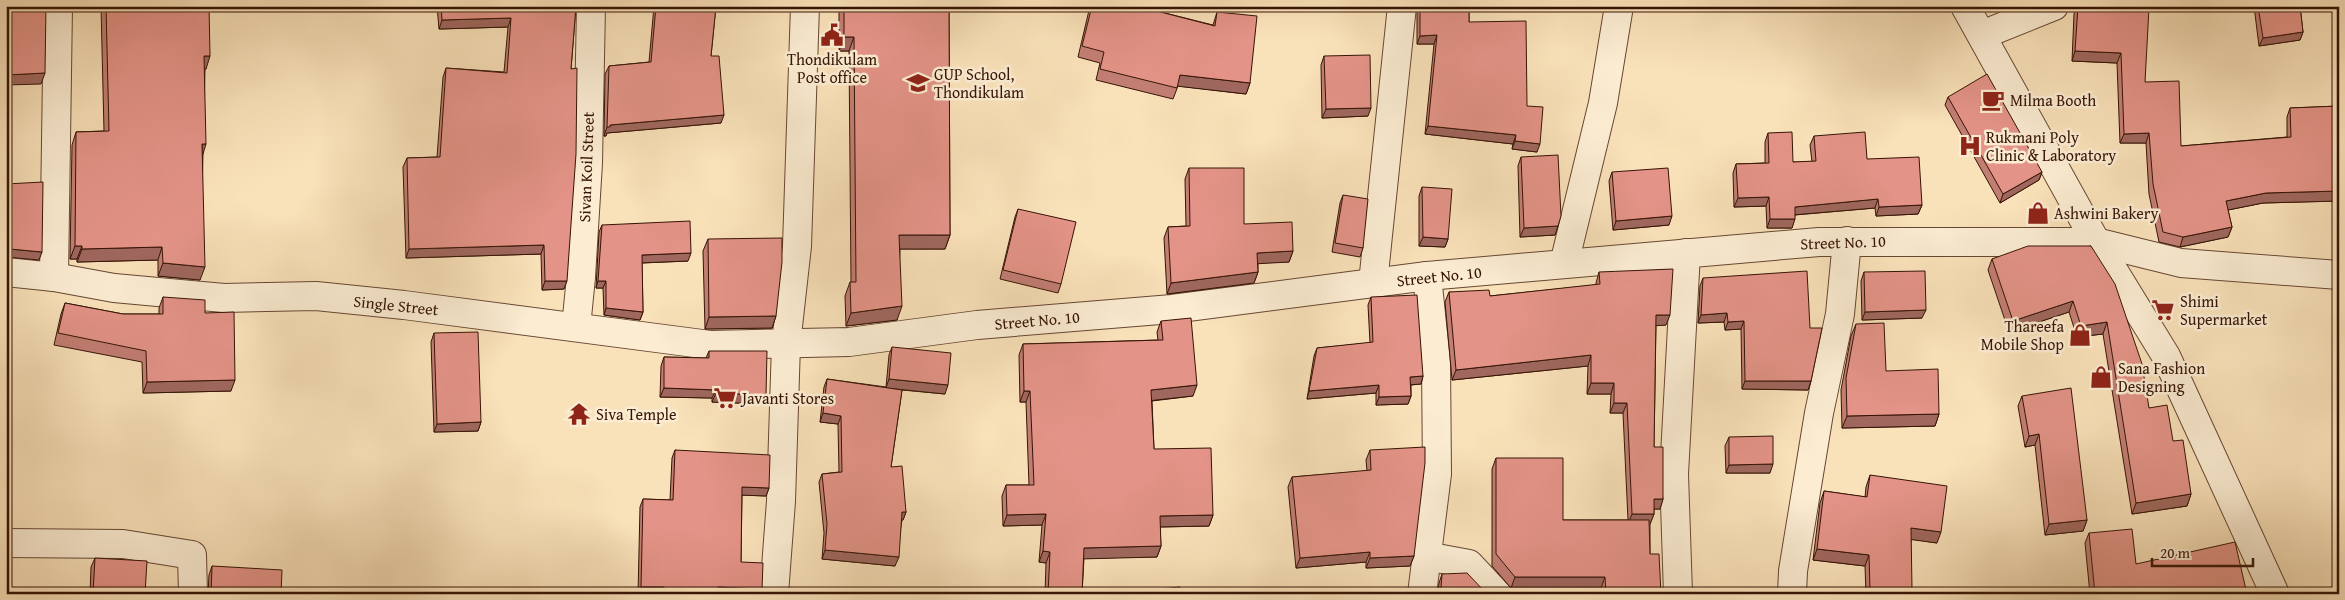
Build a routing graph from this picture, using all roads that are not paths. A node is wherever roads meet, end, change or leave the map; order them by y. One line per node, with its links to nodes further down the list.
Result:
1 (58, 6): 16 (street)
2 (591, 6): 18 (street, Sivan Koil Street)
3 (805, 6): 19 (street)
4 (1402, 6): 17 (street)
5 (1619, 6): 12 (street)
6 (1965, 6): 8 (street)
7 (2054, 6): 8 (street)
8 (1982, 35): 10 (street)
9 (1847, 241): 10 (street, Street No. 10); 11 (street, Street No. 10); 27 (street)
10 (2096, 242): 14 (street, Street No. 10); 28 (street)
11 (1686, 253): 12 (street, Street No. 10); 26 (street)
12 (1564, 264): 15 (street, Street No. 10)
13 (6, 272): 16 (street, Single Street)
14 (2339, 275)
15 (1427, 276): 17 (street, Street No. 10); 21 (street)
16 (54, 277): 18 (street, Single Street)
17 (1373, 283): 19 (street, Street No. 10)
18 (576, 328): 19 (street, Single Street)
19 (786, 344): 23 (street)
20 (6, 543): 22 (street)
21 (1426, 556): 24 (street); 25 (street)
22 (192, 594)
23 (774, 594)
24 (1422, 594)
25 (1497, 594)
26 (1678, 594)
27 (1792, 594)
28 (2274, 594)

